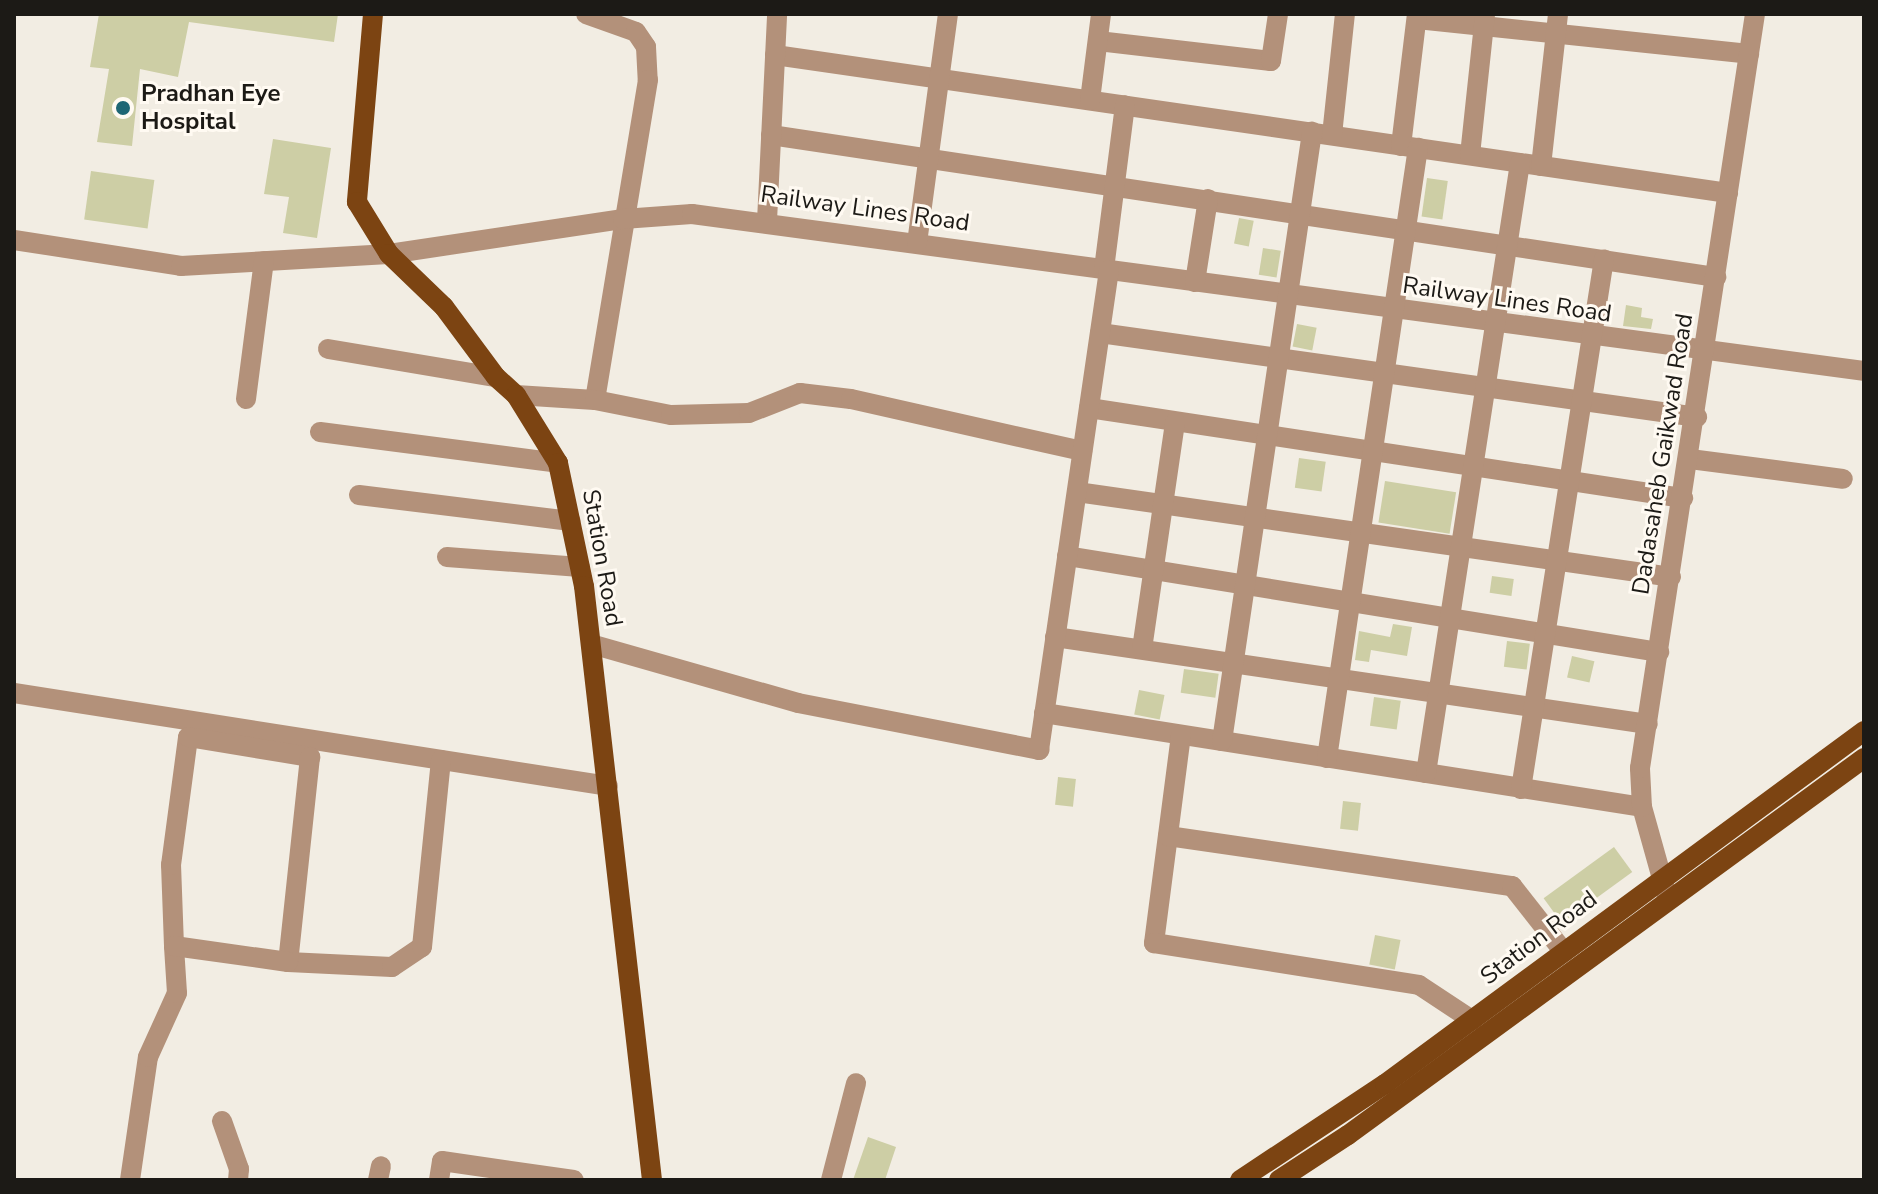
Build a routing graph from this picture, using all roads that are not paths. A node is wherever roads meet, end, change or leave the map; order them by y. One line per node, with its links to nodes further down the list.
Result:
1 (373, 14): 34 (main road, Station Road)
2 (586, 14): 28 (street)
3 (777, 14): 14 (street)
4 (948, 14): 15 (street)
5 (1101, 14): 12 (street)
6 (1277, 14): 12 (street)
7 (1345, 14): 18 (street)
8 (1755, 14): 13 (street, Dadasaheb Gaikwad Road)
9 (1417, 16): 10 (street); 20 (street)
10 (1484, 20): 11 (street); 21 (street)
11 (1557, 24): 13 (street); 23 (street)
12 (1098, 41): 16 (street)
13 (1749, 54): 25 (street, Dadasaheb Gaikwad Road)
14 (775, 55): 15 (street); 19 (street)
15 (937, 78): 16 (street); 22 (street)
16 (1090, 100): 17 (street)
17 (1125, 105): 18 (street); 24 (street)
18 (1322, 134): 20 (street); 27 (street)
19 (771, 135): 22 (street); 29 (street)
20 (1410, 147): 21 (street); 30 (street)
21 (1470, 155): 23 (street)
22 (927, 158): 24 (street); 32 (street)
23 (1531, 164): 25 (street); 33 (street)
24 (1115, 186): 26 (street); 37 (street)
25 (1728, 193): 38 (street, Dadasaheb Gaikwad Road)
26 (1208, 199): 27 (street); 39 (street)
27 (1302, 213): 30 (street); 40 (street)
28 (623, 219): 29 (street, Railway Lines Road); 34 (street, Railway Lines Road); 54 (street)
29 (767, 221): 32 (street, Railway Lines Road)
30 (1404, 228): 33 (street); 41 (street)
31 (14, 240): 36 (street, Railway Lines Road)
32 (917, 243): 37 (street, Railway Lines Road)
33 (1509, 245): 35 (street); 42 (street)
34 (389, 254): 36 (street, Railway Lines Road); 50 (main road, Station Road)
35 (1604, 259): 38 (street); 44 (street)
36 (264, 261): 53 (street)
37 (1106, 269): 39 (street, Railway Lines Road); 43 (street)
38 (1716, 277): 46 (street, Dadasaheb Gaikwad Road)
39 (1195, 282): 40 (street, Railway Lines Road)
40 (1291, 295): 41 (street, Railway Lines Road); 47 (street)
41 (1390, 309): 42 (street, Railway Lines Road); 49 (street)
42 (1495, 324): 44 (street, Railway Lines Road); 51 (street)
43 (1100, 333): 47 (street); 56 (street)
44 (1592, 338): 46 (street, Railway Lines Road); 55 (street)
45 (328, 349): 50 (street)
46 (1707, 354): 48 (street, Railway Lines Road); 57 (street, Dadasaheb Gaikwad Road)
47 (1282, 359): 49 (street); 60 (street)
48 (1864, 371)
49 (1381, 373): 51 (street); 62 (street)
50 (496, 377): 52 (main road, Station Road)
51 (1487, 389): 55 (street); 65 (street)
52 (516, 395): 54 (street); 64 (main road, Station Road)
53 (246, 399)
54 (595, 400): 61 (street)
55 (1581, 401): 57 (street); 67 (street)
56 (1089, 408): 58 (street); 61 (street)
57 (1697, 417): 63 (street, Dadasaheb Gaikwad Road)
58 (1175, 422): 60 (street); 71 (street)
59 (320, 432): 64 (street)
60 (1267, 435): 62 (street); 72 (street)
61 (1082, 451): 68 (street)
62 (1370, 451): 65 (street); 74 (street)
63 (1690, 459): 66 (street); 70 (street, Dadasaheb Gaikwad Road)
64 (558, 463): 73 (main road, Station Road)
65 (1473, 466): 67 (street); 75 (street)
66 (1843, 479)
67 (1569, 481): 70 (street); 78 (street)
68 (1077, 492): 71 (street); 76 (street)
69 (359, 495): 73 (street)
70 (1683, 498): 81 (street, Dadasaheb Gaikwad Road)
71 (1163, 504): 72 (street); 80 (street)
72 (1254, 518): 74 (street); 82 (street)
73 (570, 521): 79 (main road, Station Road)
74 (1359, 533): 75 (street); 83 (street)
75 (1461, 547): 78 (street); 84 (street)
76 (1067, 556): 80 (street); 86 (street)
77 (447, 557): 79 (street)
78 (1557, 561): 81 (street); 85 (street)
79 (580, 567): 87 (main road, Station Road)
80 (1154, 570): 82 (street); 88 (street)
81 (1671, 577): 89 (street, Dadasaheb Gaikwad Road)
82 (1242, 584): 83 (street); 90 (street)
83 (1349, 602): 84 (street); 91 (street)
84 (1450, 618): 85 (street); 93 (street)
85 (1545, 633): 89 (street); 94 (street)
86 (1055, 637): 88 (street); 95 (street)
87 (591, 644): 95 (street); 104 (main road, Station Road)
88 (1142, 649): 90 (street)
89 (1659, 652): 96 (street, Dadasaheb Gaikwad Road)
90 (1232, 663): 91 (street); 99 (street)
91 (1338, 678): 93 (street); 100 (street)
92 (14, 693): 102 (street)
93 (1438, 693): 94 (street); 103 (street)
94 (1534, 707): 96 (street); 105 (street)
95 (1044, 713): 98 (street)
96 (1648, 724): 106 (street, Dadasaheb Gaikwad Road)
97 (1864, 731): 108 (main road, Station Road)
98 (1181, 735): 99 (street); 107 (street)
99 (1222, 741): 100 (street)
100 (1327, 758): 103 (street)
101 (1864, 758): 109 (main road, Station Road)
102 (441, 760): 104 (street); 112 (street)
103 (1426, 773): 105 (street)
104 (608, 786): 120 (main road, Station Road)
105 (1521, 789): 106 (street)
106 (1642, 807): 108 (street, Dadasaheb Gaikwad Road)
107 (1168, 836): 111 (street); 113 (street)
108 (1662, 879): 109 (street, Dadasaheb Gaikwad Road); 111 (main road, Station Road)
109 (1668, 900): 123 (main road, Station Road)
110 (174, 946): 112 (street); 112 (street); 116 (street)
111 (1564, 952): 113 (main road, Station Road)
112 (288, 962)
113 (1472, 1020): 122 (main road, Station Road)
114 (856, 1083): 121 (street)
115 (222, 1121): 117 (street)
116 (130, 1180)
117 (238, 1180)
118 (439, 1180): 119 (street)
119 (574, 1180)
120 (652, 1180)
121 (831, 1180)
122 (1240, 1180)
123 (1279, 1180)

